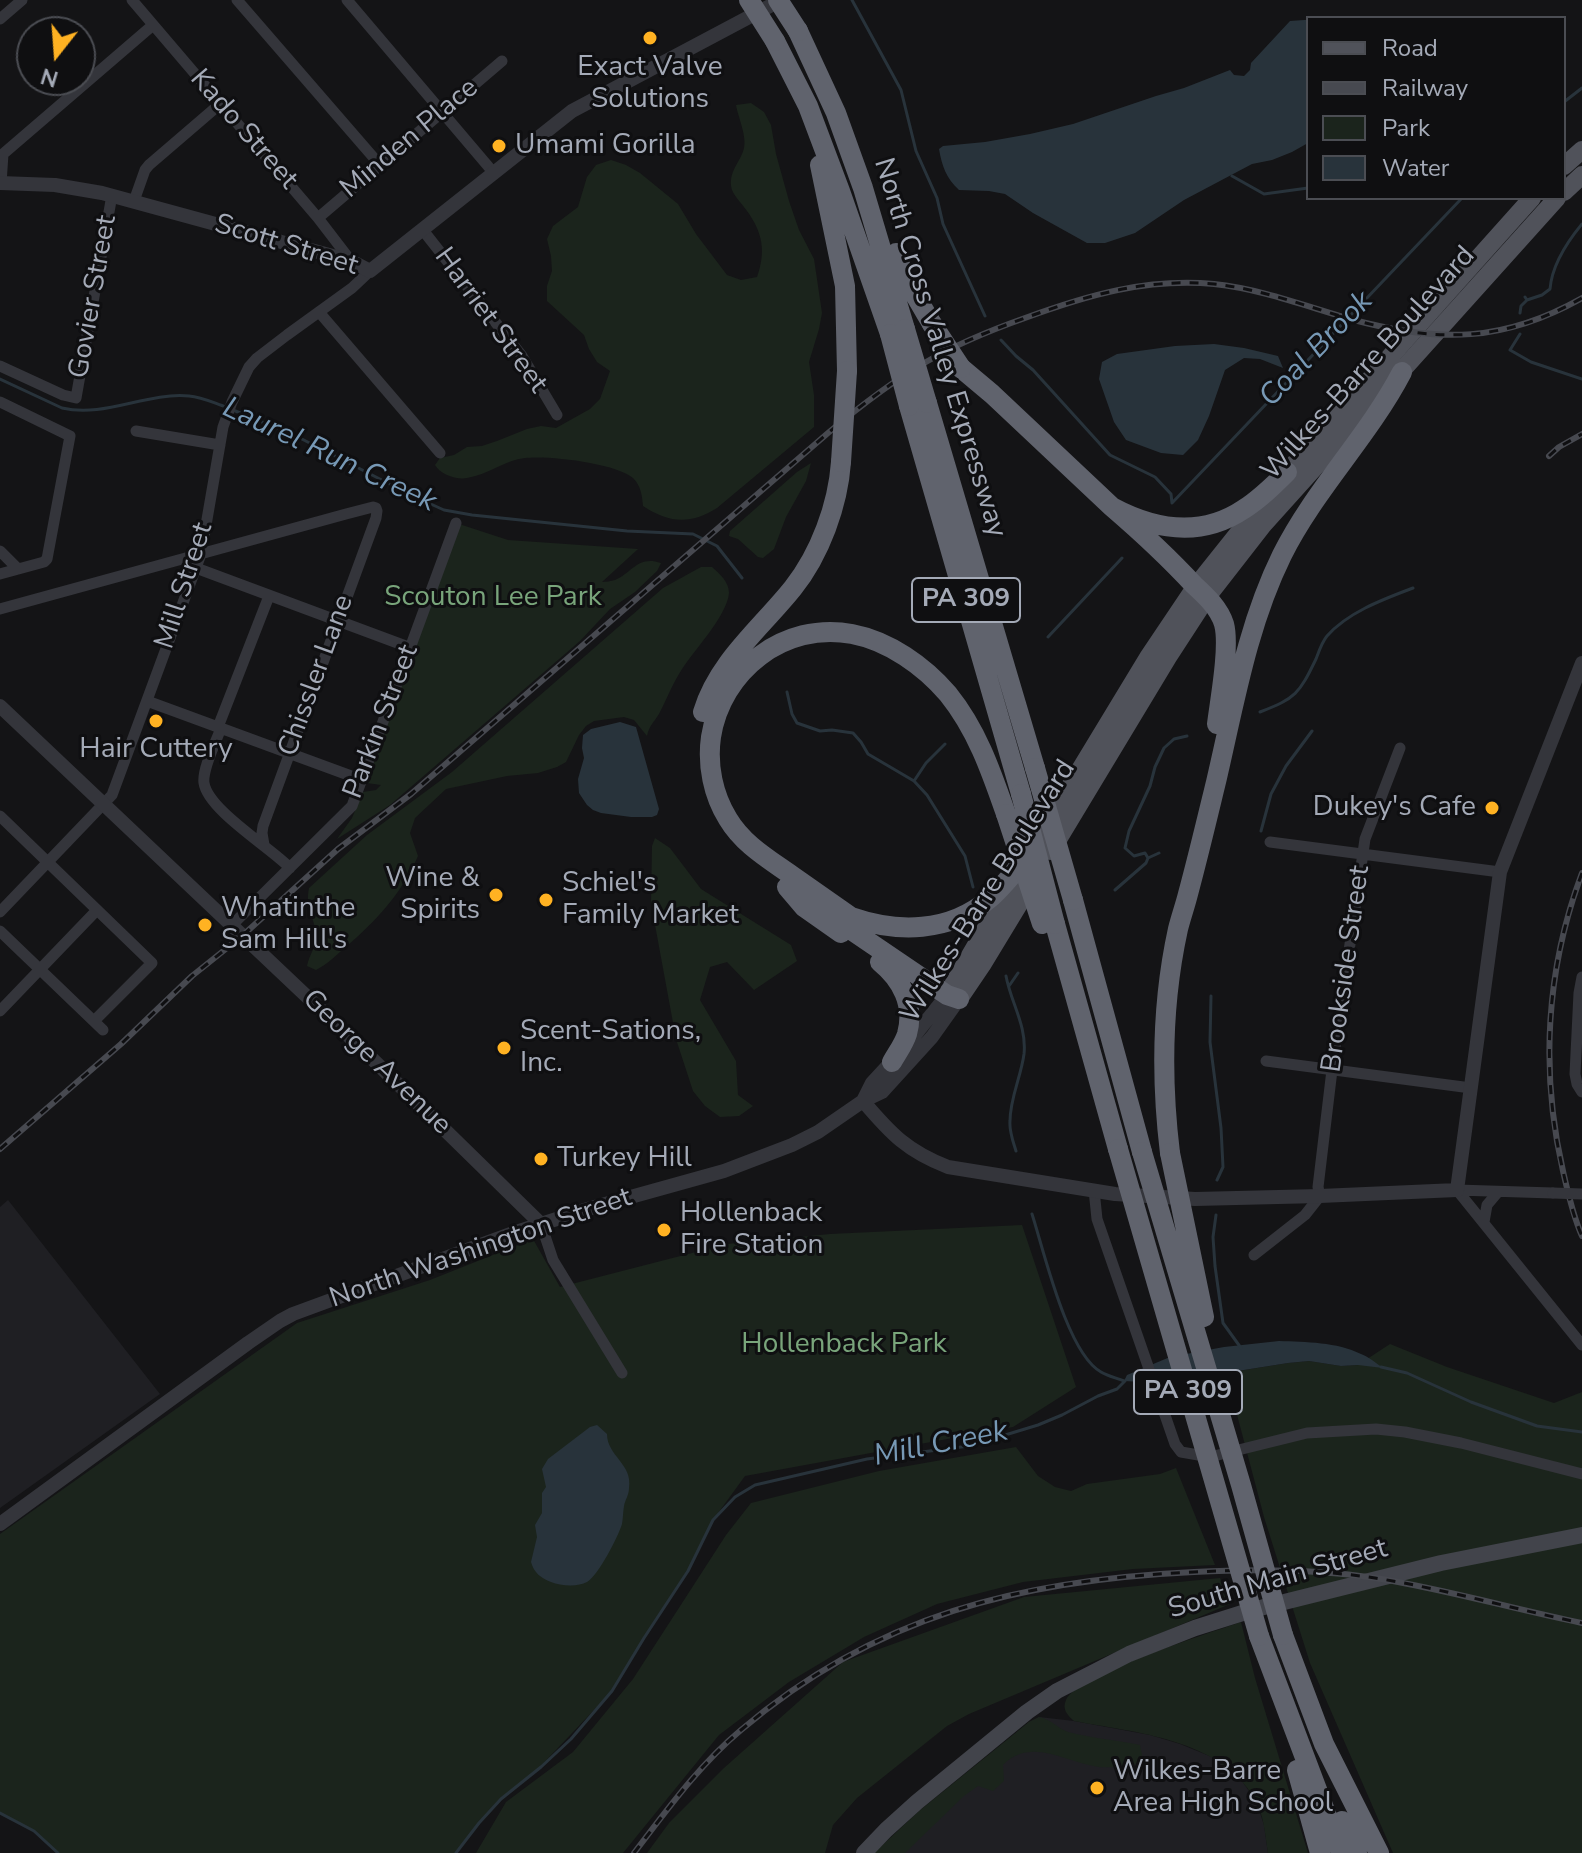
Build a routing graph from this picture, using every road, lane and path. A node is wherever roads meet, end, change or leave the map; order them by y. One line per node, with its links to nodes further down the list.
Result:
1 (22, 0): 7 (street)
2 (132, 0): 8 (street, Kado Street)
3 (237, 0): 16 (street)
4 (347, 0): 13 (street)
5 (749, 0): 12 (highway, North Cross Valley Expressway / PA 309, bridge)
6 (780, 0): 10 (highway, North Cross Valley Expressway / PA 309, bridge); 17 (street, Scott Street)
7 (0, 19)
8 (153, 25): 11 (street, Kado Street); 19 (street)
9 (502, 61): 13 (street, Minden Place)
10 (820, 77): 30 (highway, North Cross Valley Expressway / PA 309); 40 (highway, bridge)
11 (220, 104): 24 (street, Govier Street); 25 (street, Kado Street)
12 (808, 106): 30 (highway, North Cross Valley Expressway / PA 309); 69 (highway, bridge)
13 (442, 112): 16 (street, Minden Place); 17 (street)
14 (1582, 150): 15 (main road)
15 (1566, 164)
16 (380, 165): 25 (street, Minden Place)
17 (493, 172): 26 (street, Scott Street)
18 (1582, 175): 20 (main road)
19 (1, 184): 21 (street, Scott Street)
20 (1566, 190)
21 (112, 195): 24 (street, Scott Street); 31 (street, Govier Street)
22 (1530, 200): 39 (main road, Wilkes-Barre Boulevard)
23 (1555, 200): 32 (main road, Wilkes-Barre Boulevard)
24 (134, 201): 27 (street, Scott Street)
25 (318, 218): 27 (street, Kado Street)
26 (422, 229): 28 (street, Scott Street); 35 (street, Harriet Street)
27 (351, 261): 28 (street, Scott Street)
28 (370, 271): 29 (street, Mill Street)
29 (319, 312): 37 (street, Mill Street); 38 (street)
30 (898, 331): 34 (highway, North Cross Valley Expressway / PA 309, bridge)
31 (0, 366)
32 (1402, 372): 47 (main road, Wilkes-Barre Boulevard); 67 (highway)
33 (0, 402): 45 (street)
34 (918, 404): 74 (highway, North Cross Valley Expressway / PA 309, bridge); 98 (highway, North Cross Valley Expressway / PA 309, bridge)
35 (557, 415)
36 (136, 431): 37 (street)
37 (220, 445): 43 (street, Mill Street)
38 (440, 453)
39 (1287, 472): 40 (highway); 47 (main road, Wilkes-Barre Boulevard)
40 (1112, 507): 47 (highway)
41 (456, 523): 51 (street, Parkin Street)
42 (0, 551): 45 (street)
43 (201, 554): 44 (street, Mill Street); 49 (street); 50 (street, Chissler Lane)
44 (196, 568): 48 (street); 53 (street, Mill Street)
45 (18, 569): 46 (street)
46 (0, 574)
47 (1201, 591): 64 (main road, Wilkes-Barre Boulevard); 67 (highway); 78 (main road, Wilkes-Barre Boulevard)
48 (269, 596): 50 (street); 55 (street)
49 (0, 609)
50 (338, 621): 51 (street); 57 (street, Chissler Lane)
51 (411, 648): 58 (street, Parkin Street)
52 (1582, 663): 68 (street)
53 (147, 701): 55 (street); 59 (street, Mill Street)
54 (0, 706): 59 (street, George Avenue)
55 (220, 728): 57 (street); 62 (street)
56 (1400, 748): 63 (street, Brookside Street)
57 (289, 754): 58 (street); 62 (street, Chissler Lane)
58 (362, 780): 66 (street, Parkin Street)
59 (103, 804): 65 (street, Mill Street); 73 (street, George Avenue)
60 (0, 816): 65 (street)
61 (1270, 842): 63 (street)
62 (264, 845): 66 (street)
63 (1363, 855): 68 (street); 83 (street, Brookside Street)
64 (1027, 857): 72 (highway); 78 (main road, Wilkes-Barre Boulevard)
65 (48, 862): 70 (street); 71 (street, Mill Street)
66 (290, 868): 73 (street, Parkin Street)
67 (1194, 869): 98 (highway, bridge)
68 (1500, 872): 84 (street)
69 (787, 887): 78 (highway); 82 (highway)
70 (97, 910): 76 (street); 76 (street)
71 (0, 912)
72 (851, 917): 74 (highway, bridge); 78 (highway)
73 (231, 926): 93 (street, George Avenue)
74 (1049, 928): 102 (highway, PA 309, bridge)
75 (0, 931): 76 (street)
76 (40, 970): 80 (street)
77 (1582, 977): 79 (street)
78 (953, 993): 82 (street, Wilkes-Barre Boulevard); 86 (street, Wilkes-Barre Boulevard)
79 (1580, 993): 85 (street)
80 (0, 1011)
81 (1266, 1061): 83 (street)
82 (892, 1062): 86 (street, Wilkes-Barre Boulevard)
83 (1332, 1070): 84 (street); 91 (street, Brookside Street)
84 (1471, 1088): 88 (street)
85 (1582, 1092)
86 (863, 1101): 87 (street); 93 (street, North Washington Street)
87 (1094, 1190): 91 (street); 97 (street)
88 (1457, 1190): 89 (street); 91 (street); 92 (street)
89 (1498, 1192): 90 (street, bridge); 92 (street)
90 (1582, 1194)
91 (1320, 1196): 94 (street)
92 (1484, 1222): 95 (street)
93 (541, 1224): 96 (street); 99 (street, North Washington Street)
94 (1254, 1255)
95 (1582, 1345)
96 (622, 1373)
97 (1582, 1474)
98 (1241, 1485): 101 (highway, PA 309, bridge)
99 (0, 1524)
100 (1582, 1535): 103 (main road, South Main Street)
101 (1283, 1635): 106 (highway, PA 309); 107 (highway)
102 (1260, 1639): 104 (highway); 105 (highway, PA 309)
103 (864, 1853)
104 (1320, 1853)
105 (1341, 1853)
106 (1357, 1853)
107 (1379, 1853)

